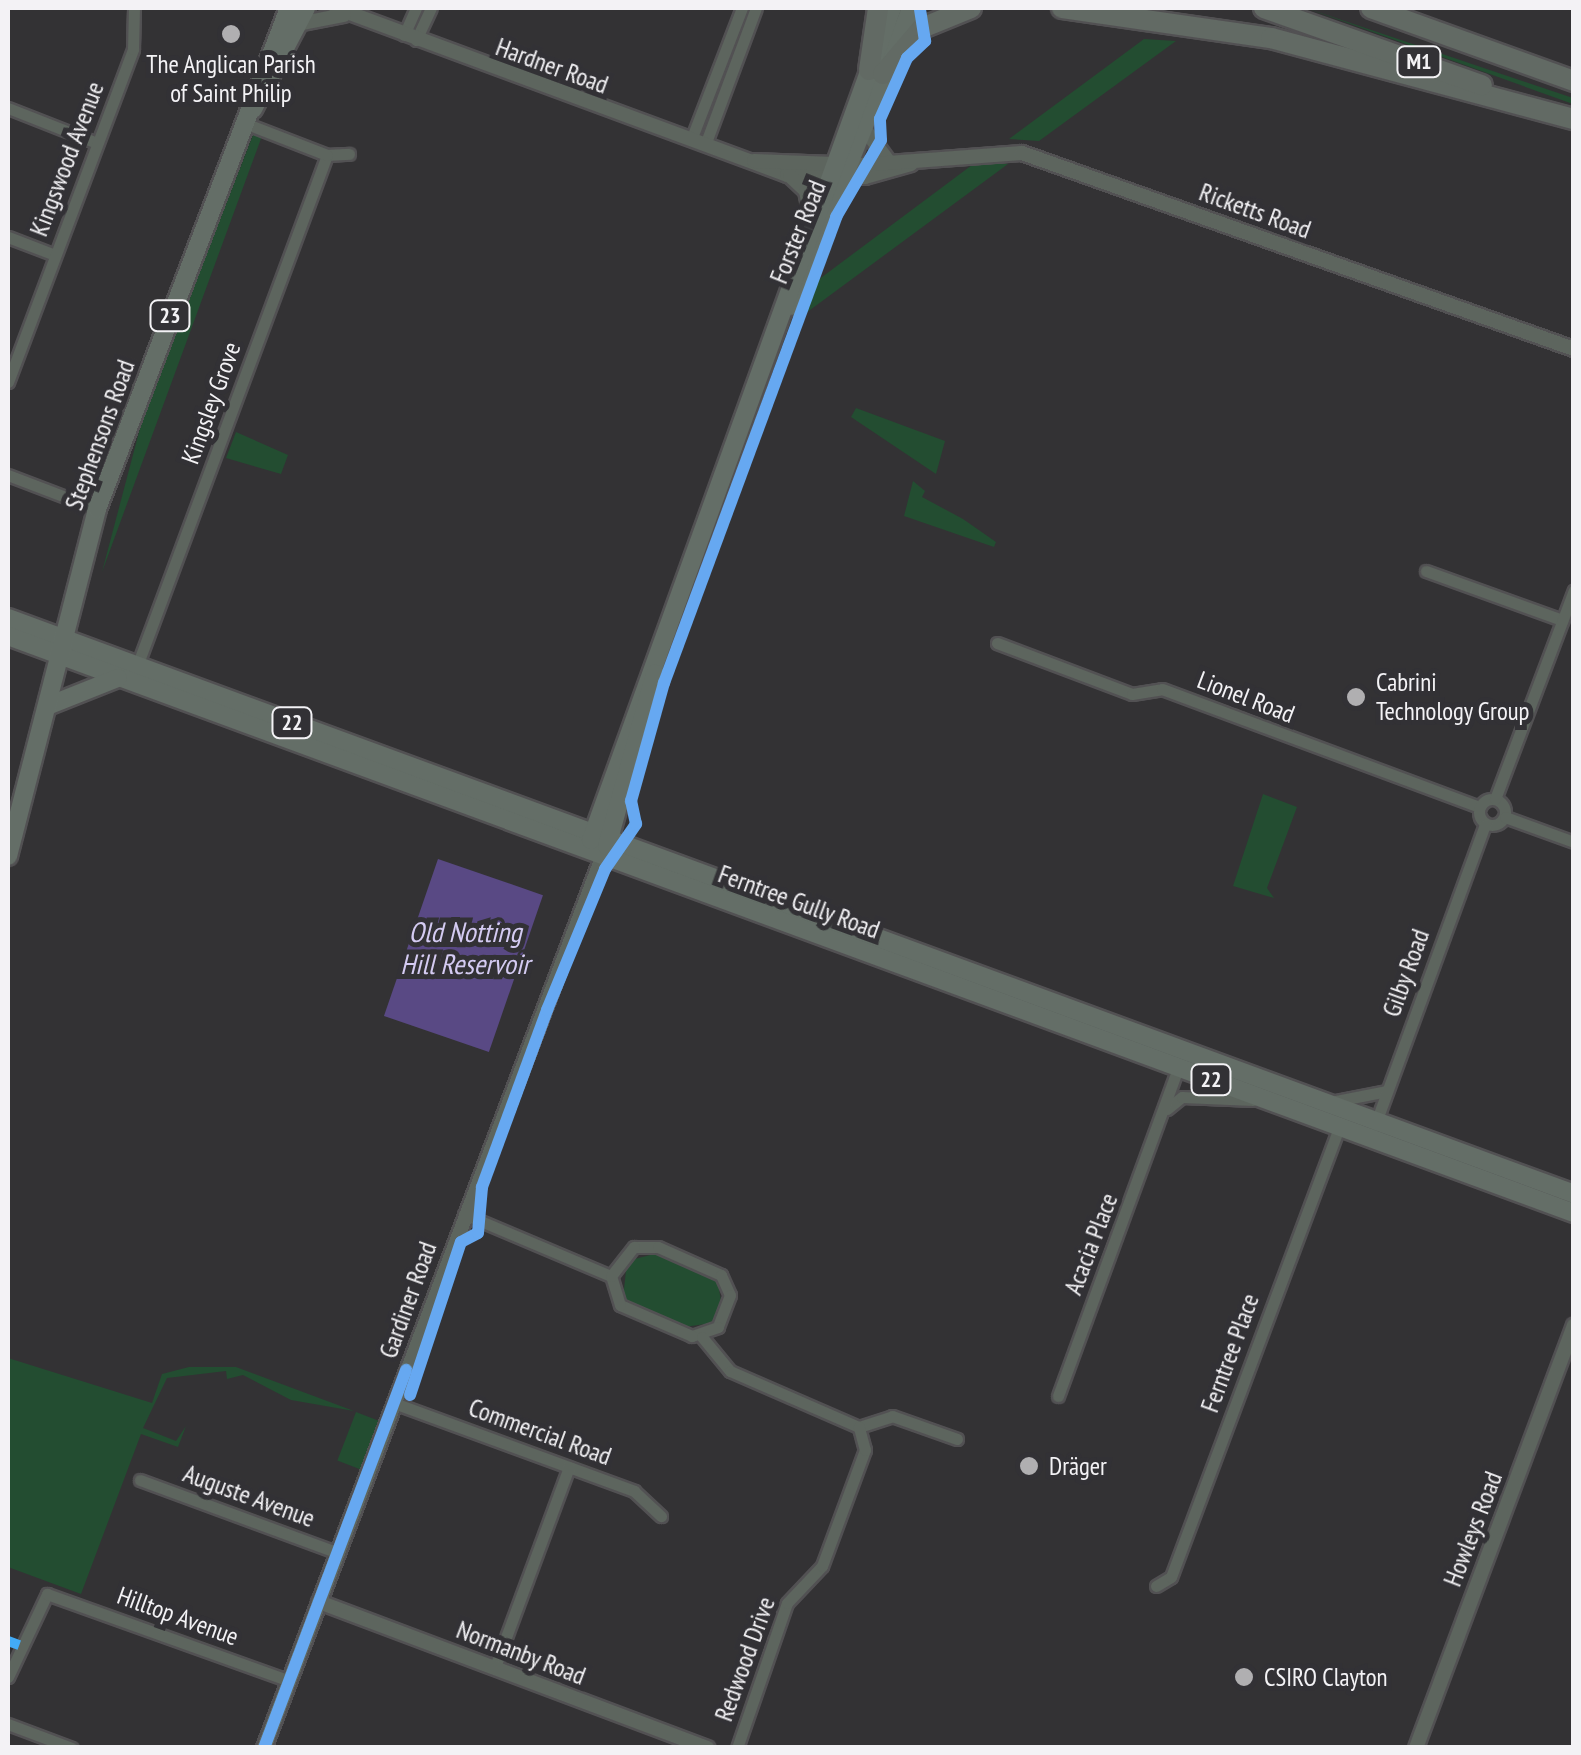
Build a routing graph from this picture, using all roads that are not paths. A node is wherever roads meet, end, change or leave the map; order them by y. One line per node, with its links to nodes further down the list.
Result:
1 (134, 8): 25 (street, Kingswood Avenue)
2 (416, 8): 17 (street)
3 (431, 8): 17 (street)
4 (742, 8): 18 (street)
5 (756, 8): 18 (street)
6 (878, 8): 19 (highway)
7 (892, 8): 19 (main road, Forster Road)
8 (910, 8): 19 (main road, Forster Road)
9 (971, 8): 19 (highway)
10 (1062, 8): 22 (highway)
11 (1264, 8): 22 (highway, M1)
12 (1371, 8): 16 (highway, M1)
13 (1395, 8): 16 (highway)
14 (343, 12): 15 (street); 17 (street, Hardner Road)
15 (298, 13): 23 (main road, Stephensons Road / 23)
16 (1436, 30): 20 (highway, M1)
17 (410, 38): 26 (street, Hardner Road)
18 (730, 59): 26 (street)
19 (876, 72): 24 (main road, Forster Road); 32 (main road, Forster Road)
20 (1574, 82)
21 (8, 108): 25 (street)
22 (1574, 119)
23 (242, 122): 28 (street); 42 (main road, Stephensons Road / 23)
24 (863, 126): 31 (street); 32 (main road, Forster Road)
25 (98, 143): 36 (street, Kingswood Avenue)
26 (698, 143): 29 (street, Hardner Road)
27 (349, 154): 28 (street)
28 (327, 155): 50 (street, Kingsley Grove)
29 (754, 161): 32 (street, Hardner Road); 33 (street, Hardner Road)
30 (916, 161): 31 (street, Ricketts Road); 32 (street, Ricketts Road); 38 (street, Ricketts Road)
31 (889, 162): 32 (street, Ricketts Road)
32 (838, 172): 33 (street, Hardner Road); 34 (main road, Forster Road); 37 (main road, Forster Road)
33 (787, 175): 34 (street)
34 (812, 222): 37 (main road, Forster Road)
35 (8, 237): 36 (street)
36 (54, 255): 39 (street, Kingswood Avenue)
37 (780, 328): 56 (main road, Forster Road)
38 (1574, 349)
39 (12, 358): 40 (street, Kingswood Avenue)
40 (8, 382)
41 (8, 475): 42 (street)
42 (97, 510): 49 (main road, Stephensons Road / 23)
43 (1426, 571): 46 (street)
44 (1574, 590): 46 (street)
45 (8, 618): 49 (main road, Ferntree Gully Road / 22)
46 (1562, 620): 55 (street)
47 (8, 636): 49 (main road, Ferntree Gully Road / 22)
48 (996, 643): 58 (street, Lionel Road)
49 (62, 648): 50 (main road, Ferntree Gully Road / 22); 51 (main road, Ferntree Gully Road / 22); 52 (main road, 23)
50 (136, 666): 53 (main road, Ferntree Gully Road / 22)
51 (118, 678): 52 (main road); 53 (main road, Ferntree Gully Road / 22)
52 (50, 705): 57 (main road, 23)
53 (216, 705): 54 (main road, Ferntree Gully Road / 22)
54 (444, 788): 60 (main road, Ferntree Gully Road / 22); 65 (main road, Ferntree Gully Road / 22)
55 (1494, 799): 58 (street); 59 (street)
56 (612, 800): 60 (main road); 62 (main road, Forster Road); 64 (main road)
57 (16, 802): 66 (main road, 23)
58 (1480, 808): 61 (street)
59 (1505, 817): 61 (street); 63 (street)
60 (563, 820): 62 (main road, Ferntree Gully Road / 22)
61 (1485, 824): 69 (street, Gilby Road)
62 (602, 834): 64 (main road, Ferntree Gully Road / 22); 65 (main road, Forster Road)
63 (1574, 842)
64 (650, 853): 67 (main road, Ferntree Gully Road / 22)
65 (595, 855): 67 (main road, Ferntree Gully Road / 22); 77 (street, Gardiner Road)
66 (8, 856)
67 (913, 960): 68 (main road, Ferntree Gully Road / 22); 70 (main road, Ferntree Gully Road / 22)
68 (1178, 1068): 71 (main road, Ferntree Gully Road / 22); 72 (street, Acacia Place)
69 (1387, 1091): 70 (street); 74 (street, Gilby Road)
70 (1307, 1096): 74 (main road, Ferntree Gully Road / 22)
71 (1266, 1100): 72 (street); 73 (main road, Ferntree Gully Road / 22)
72 (1166, 1108): 85 (street, Acacia Place)
73 (1339, 1127): 74 (main road, Ferntree Gully Road / 22); 93 (street, Ferntree Place)
74 (1372, 1130): 75 (main road, Ferntree Gully Road / 22); 76 (main road, Ferntree Gully Road / 22)
75 (1574, 1194)
76 (1574, 1213)
77 (464, 1214): 78 (street); 86 (street, Gardiner Road)
78 (584, 1260): 79 (street); 80 (street)
79 (616, 1262): 80 (street); 82 (street)
80 (610, 1276): 83 (street)
81 (1574, 1326): 104 (street, Howleys Road)
82 (718, 1327): 83 (street); 84 (street)
83 (702, 1337): 84 (street)
84 (722, 1357): 87 (street)
85 (1058, 1396)
86 (394, 1403): 89 (street, Commercial Road); 92 (street, Gardiner Road)
87 (859, 1427): 88 (street); 103 (street, Redwood Drive)
88 (958, 1439)
89 (569, 1467): 91 (street, Commercial Road); 96 (street)
90 (139, 1496): 92 (street, Auguste Avenue)
91 (661, 1516)
92 (338, 1552): 94 (street, Gardiner Road)
93 (1156, 1586)
94 (319, 1602): 96 (street, Normanby Road); 98 (street, Gardiner Road)
95 (14, 1643): 97 (street); 98 (street, Hilltop Avenue)
96 (495, 1667): 102 (street, Normanby Road)
97 (8, 1676)
98 (290, 1681): 101 (street, Gardiner Road)
99 (8, 1724): 100 (street)
100 (72, 1748)
101 (264, 1748)
102 (706, 1748)
103 (737, 1748)
104 (1416, 1748)

